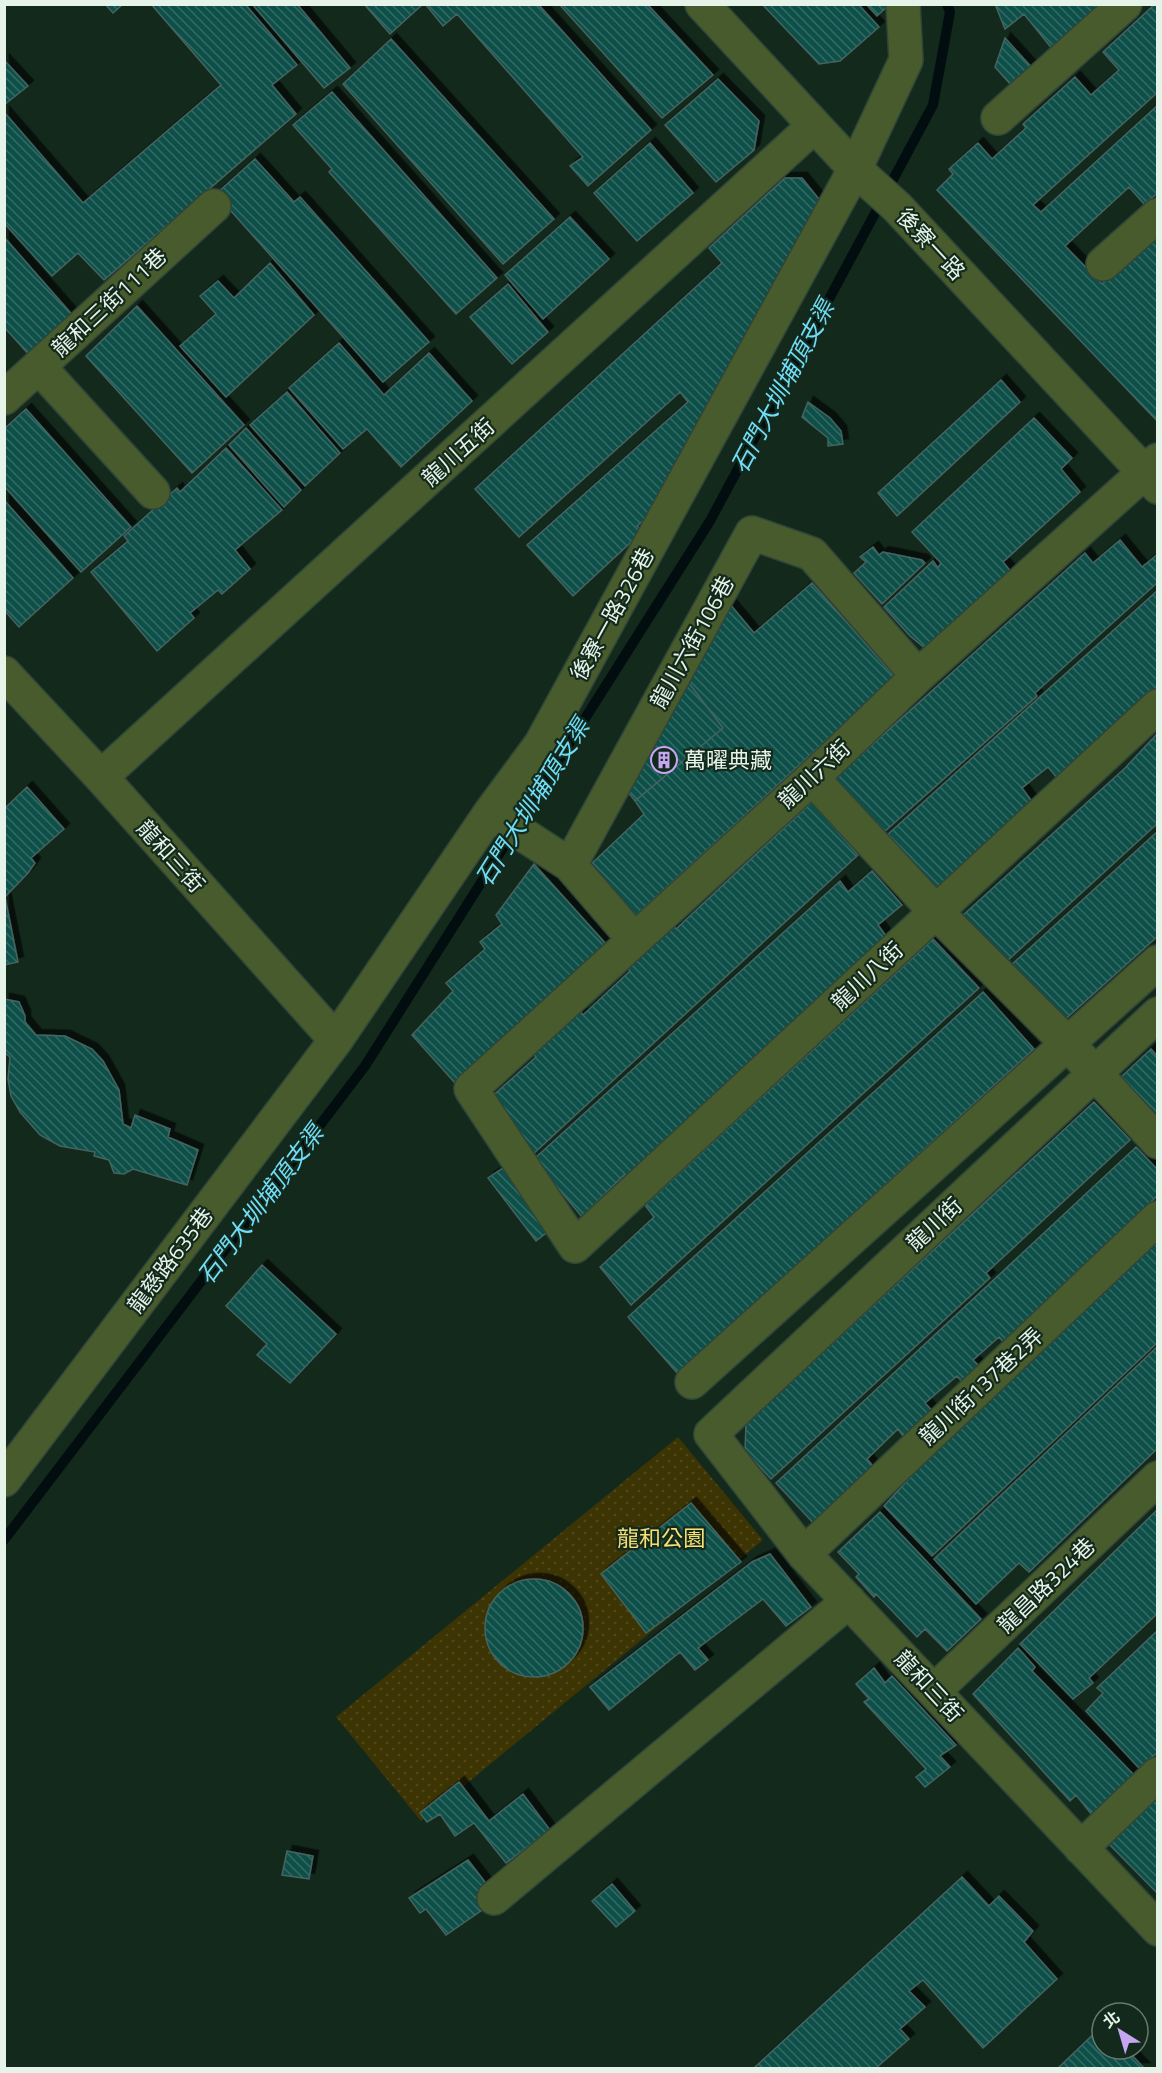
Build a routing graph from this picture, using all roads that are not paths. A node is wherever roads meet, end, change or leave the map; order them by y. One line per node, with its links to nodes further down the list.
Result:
1 (702, 4): 5 (street, 後寮一路)
2 (903, 4): 6 (street, 後寮一路326巷)
3 (1125, 4): 4 (street)
4 (998, 118)
5 (814, 126): 6 (street, 後寮一路); 17 (street, 龍川五街)
6 (862, 176): 12 (street, 後寮一路); 19 (street, 後寮一路326巷)
7 (214, 206): 10 (street, 龍和三街111巷)
8 (1158, 215): 9 (street)
9 (1103, 264)
10 (39, 367): 11 (street, 龍和三街111巷); 13 (street)
11 (4, 398)
12 (1153, 473): 15 (street, 龍川六街)
13 (153, 492)
14 (4, 673): 17 (street, 龍和三街)
15 (918, 676): 18 (street, 龍川六街); 20 (street, 龍川六街106巷)
16 (1158, 706): 21 (street, 龍川八街)
17 (101, 777): 25 (street, 龍和三街)
18 (812, 778): 21 (street); 22 (street, 龍川六街)
19 (495, 816): 20 (street); 25 (street, 後寮一路326巷)
20 (570, 865): 22 (street)
21 (936, 912): 26 (street); 28 (street, 龍川八街)
22 (633, 938): 28 (street, 龍川六街)
23 (1158, 962): 26 (street)
24 (1158, 1014): 27 (street, 龍川街)
25 (336, 1040): 34 (street, 龍慈路635巷)
26 (1067, 1043): 27 (street); 31 (street)
27 (1093, 1074): 29 (street); 32 (street, 龍川街)
28 (471, 1089)
29 (1158, 1142)
30 (1158, 1218): 35 (street, 龍川街137巷2弄)
31 (692, 1382)
32 (711, 1434): 35 (street, 龍和三街)
33 (1158, 1478): 37 (street, 龍昌路324巷)
34 (4, 1480)
35 (804, 1554): 36 (street, 龍和三街)
36 (849, 1601): 37 (street, 龍和三街); 40 (street)
37 (934, 1691): 39 (street, 龍和三街)
38 (1158, 1774): 39 (street)
39 (1081, 1848): 41 (street, 龍和三街)
40 (494, 1898)
41 (1158, 1929)

